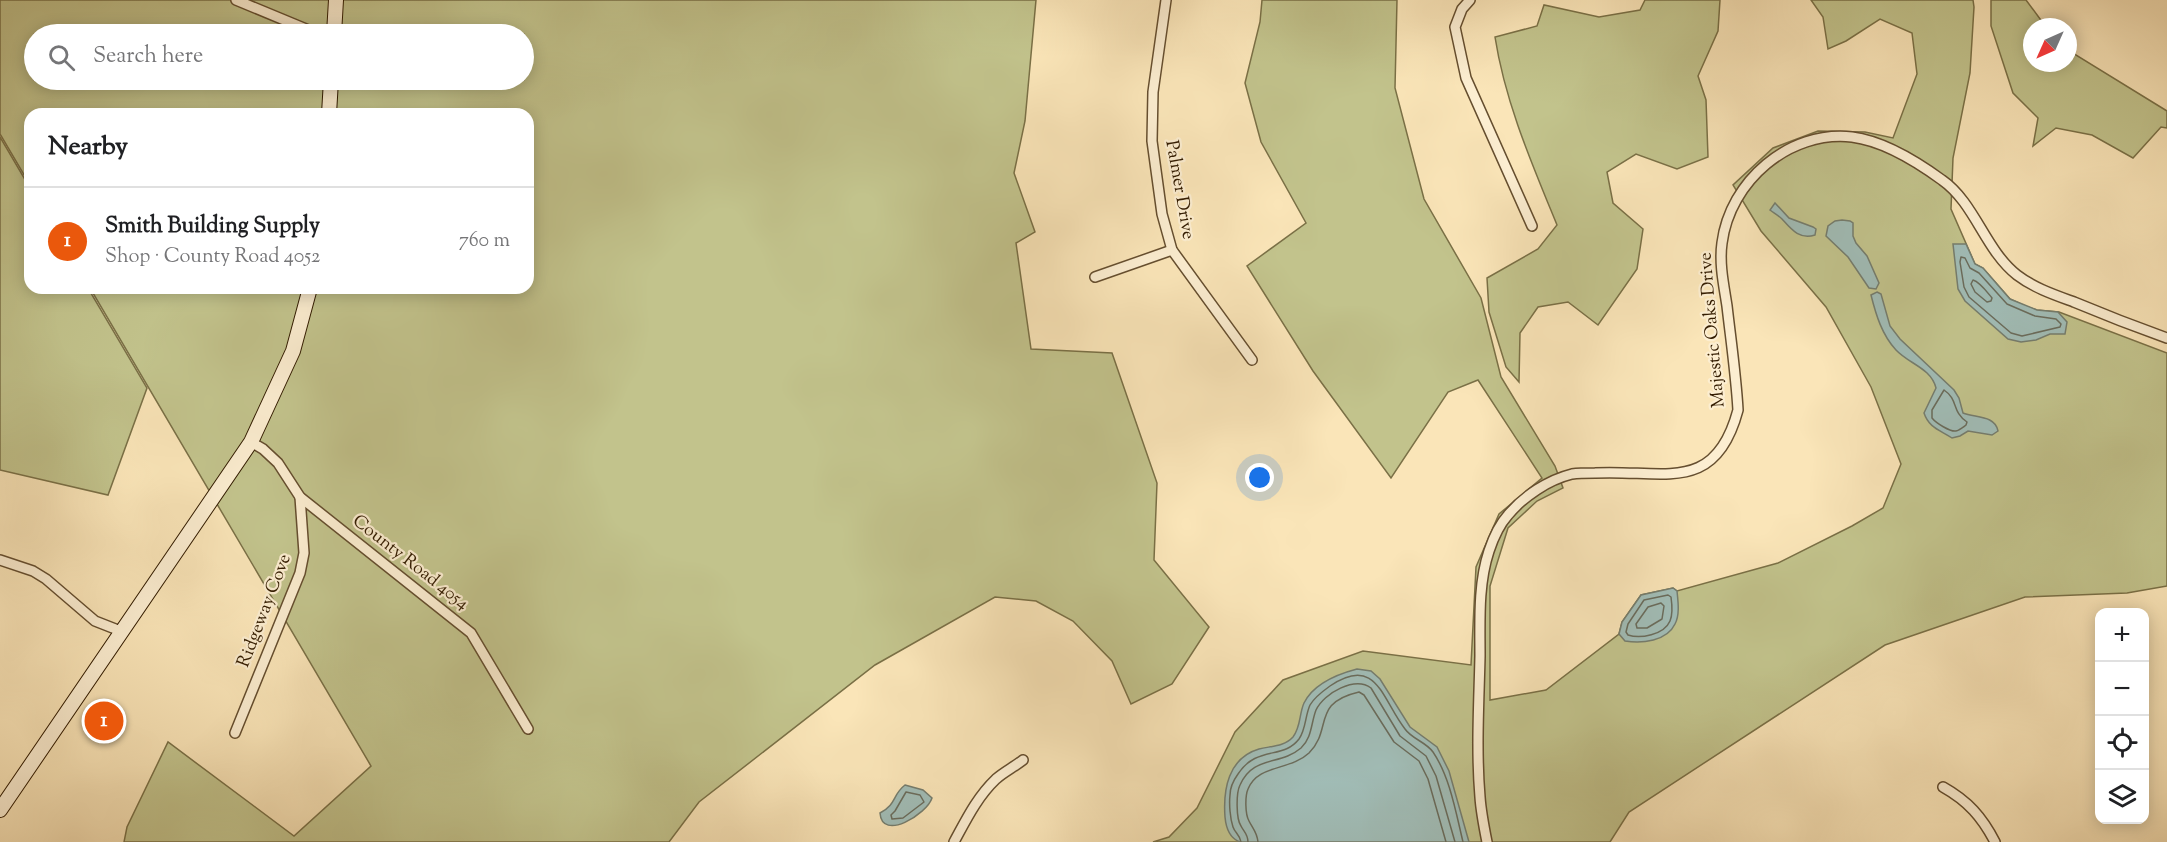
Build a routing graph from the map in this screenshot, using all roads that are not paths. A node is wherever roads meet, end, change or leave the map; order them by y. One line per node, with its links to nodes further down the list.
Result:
1 (236, 0): 5 (street)
2 (336, 0): 6 (main road)
3 (1166, 0): 10 (street, Palmer Drive)
4 (1470, 0): 9 (street)
5 (294, 24)
6 (335, 24)
7 (330, 90): 8 (main road)
8 (329, 108)
9 (1532, 226)
10 (1172, 250): 11 (street); 14 (street, Palmer Drive)
11 (1095, 277)
12 (308, 294): 15 (main road)
13 (2167, 338): 25 (street, Majestic Oaks Drive)
14 (1252, 360)
15 (251, 442): 16 (street, County Road 4054); 18 (main road)
16 (300, 497): 19 (street, County Road 4054); 20 (street, Ridgeway Cove)
17 (0, 560): 18 (street)
18 (123, 632): 23 (main road)
19 (528, 729)
20 (235, 733)
21 (1023, 760): 24 (street)
22 (1943, 787): 26 (street)
23 (0, 810)
24 (954, 842)
25 (1486, 842)
26 (1995, 842)

